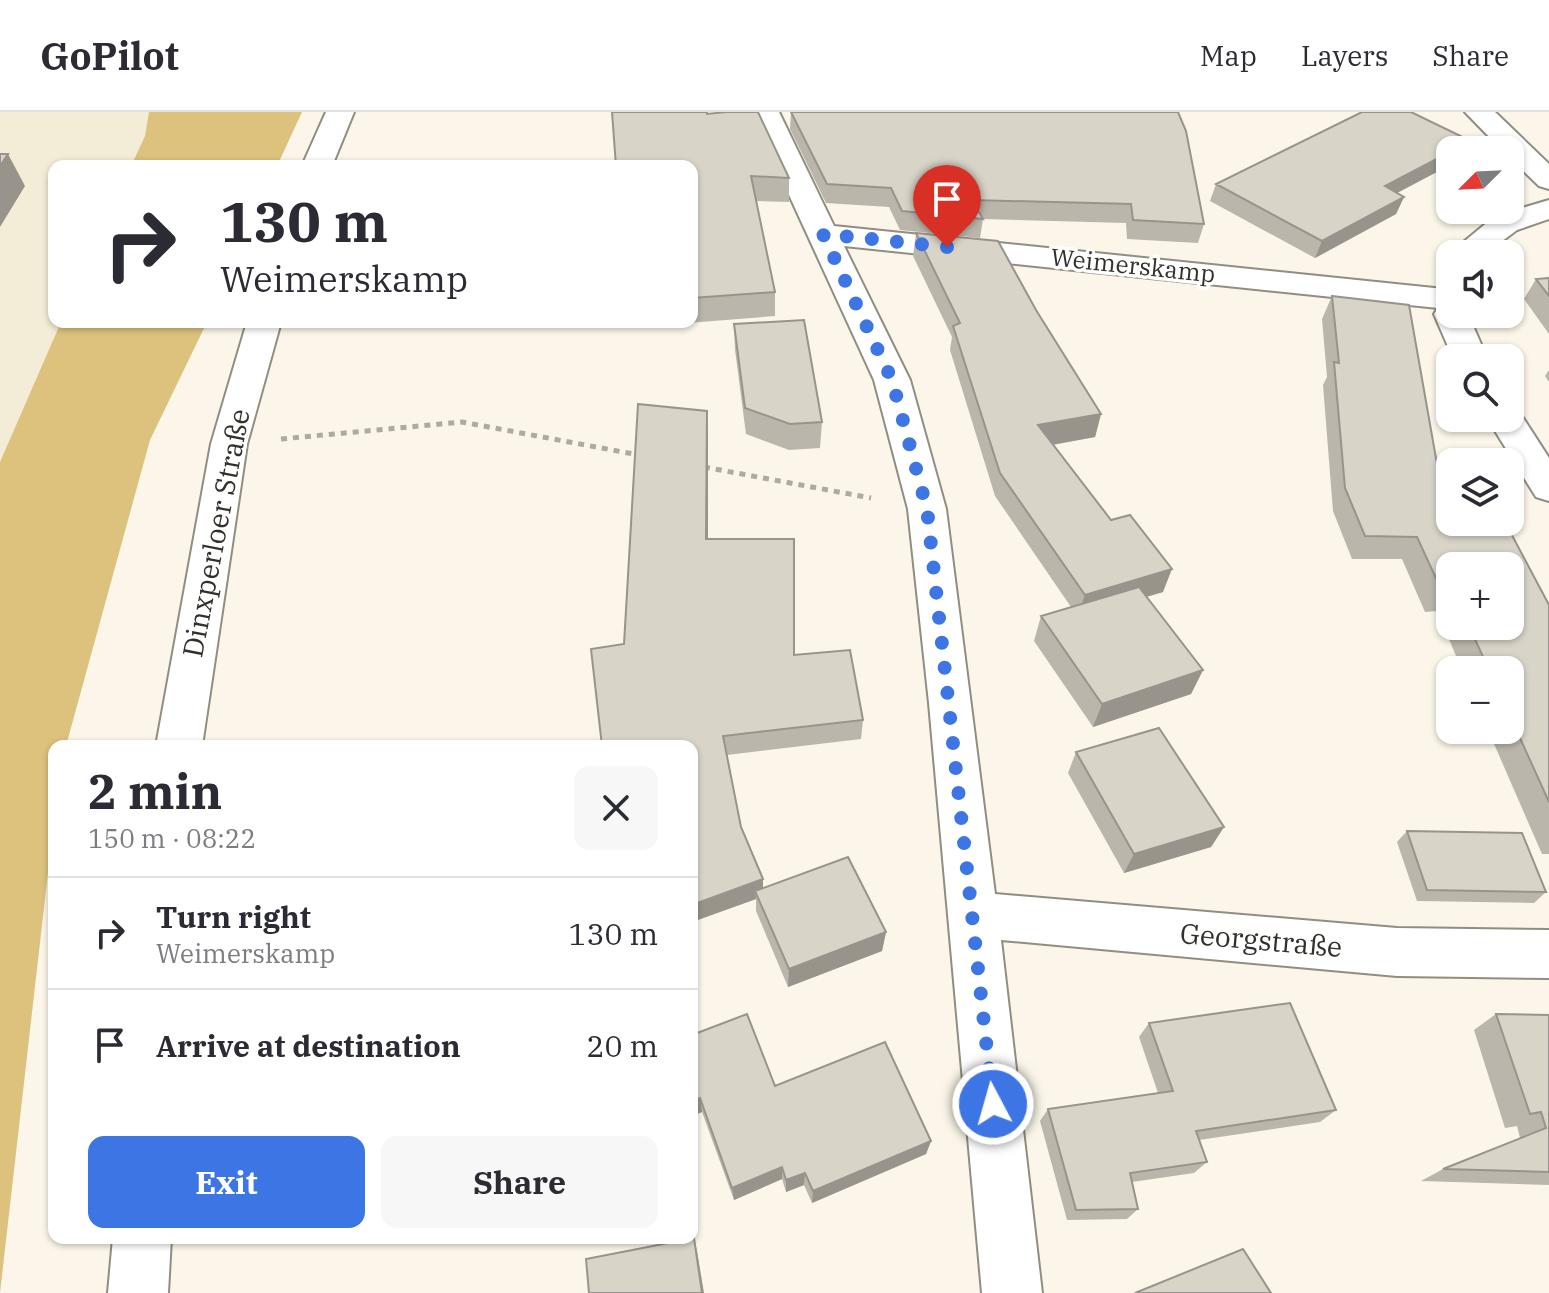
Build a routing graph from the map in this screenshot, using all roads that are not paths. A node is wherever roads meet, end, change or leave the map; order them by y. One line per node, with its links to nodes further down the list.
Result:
1 (340, 112): 4 (street)
2 (765, 112): 7 (street)
3 (1479, 112): 5 (street)
4 (320, 160)
5 (1549, 180)
6 (1549, 209): 8 (street)
7 (823, 234): 9 (street, Weimerskamp); 14 (street)
8 (1484, 240)
9 (1436, 299)
10 (262, 328): 13 (street, Dinxperloer Straße)
11 (1514, 432): 12 (street)
12 (1549, 488)
13 (180, 740)
14 (973, 915): 15 (street, Georgstraße); 18 (street)
15 (1549, 954)
16 (142, 1244): 17 (street)
17 (138, 1293)
18 (1012, 1293)

